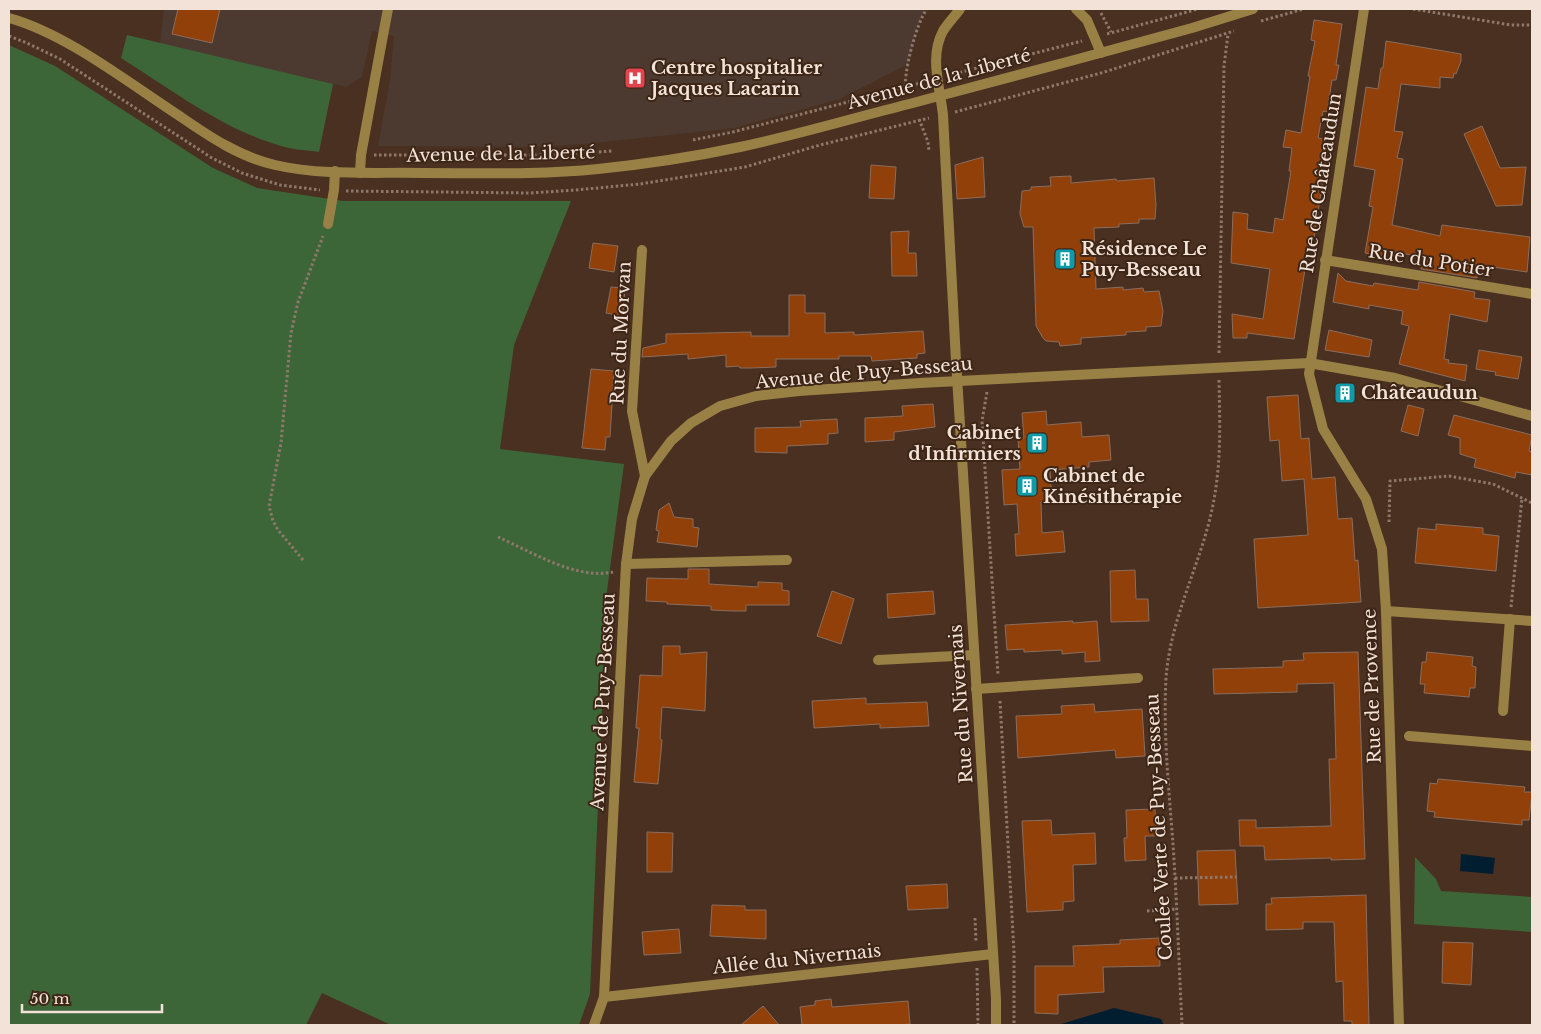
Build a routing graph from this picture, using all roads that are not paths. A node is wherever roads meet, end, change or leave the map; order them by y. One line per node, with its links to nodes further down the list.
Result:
1 (388, 9): 10 (street)
2 (960, 9): 8 (street, Rue du Nivernais)
3 (1076, 9): 7 (street)
4 (1254, 9): 7 (street, Avenue de la Liberté)
5 (1364, 9): 13 (street, Rue de Châteaudun)
6 (9, 18): 9 (street, Avenue de la Liberté)
7 (1101, 53): 8 (street, Avenue de la Liberté)
8 (941, 95): 10 (street, Avenue de la Liberté); 16 (street, Rue du Nivernais)
9 (335, 172): 10 (street, Avenue de la Liberté); 11 (street)
10 (360, 173)
11 (328, 224)
12 (642, 250): 18 (street, Rue du Morvan)
13 (1325, 260): 14 (street, Rue du Potier); 15 (street, Rue de Châteaudun)
14 (1532, 294)
15 (1310, 363): 16 (street, Avenue de Puy-Besseau); 17 (street, Avenue de Puy-Besseau); 21 (street, Rue de Provence)
16 (957, 381): 18 (street, Avenue de Puy-Besseau); 24 (street, Rue du Nivernais)
17 (1532, 416)
18 (645, 476): 20 (street, Avenue de Puy-Besseau)
19 (787, 560): 20 (street)
20 (626, 564): 32 (street, Avenue de Puy-Besseau)
21 (1386, 611): 22 (street); 35 (street, Rue de Provence)
22 (1510, 619): 23 (street); 28 (street)
23 (1532, 621)
24 (974, 655): 25 (street); 27 (street, Rue du Nivernais)
25 (878, 660)
26 (1138, 678): 27 (street)
27 (976, 689): 31 (street, Rue du Nivernais)
28 (1503, 711)
29 (1409, 736): 30 (street)
30 (1532, 746)
31 (993, 954): 32 (street, Allée du Nivernais); 34 (street, Rue du Nivernais)
32 (604, 997): 33 (street, Avenue de Puy-Besseau)
33 (594, 1025)
34 (996, 1025)
35 (1399, 1025)

